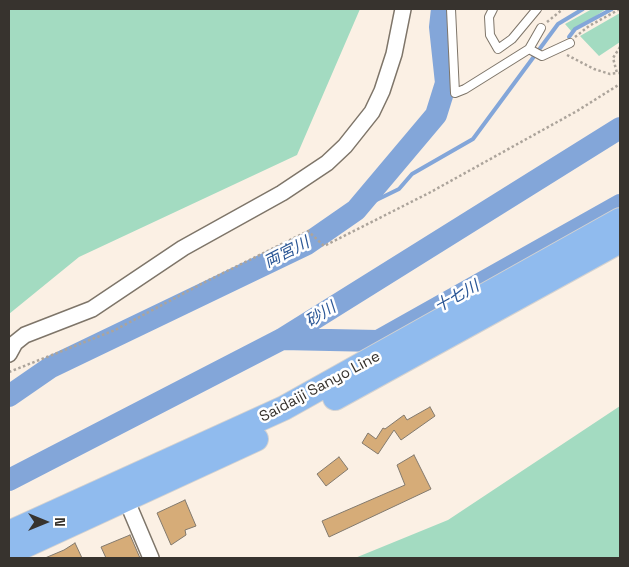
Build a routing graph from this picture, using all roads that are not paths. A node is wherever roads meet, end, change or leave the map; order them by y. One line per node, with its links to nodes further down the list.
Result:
1 (403, 9): 10 (street)
2 (451, 9): 7 (lane)
3 (493, 9): 4 (lane)
4 (537, 9)
5 (541, 28): 7 (lane)
6 (570, 43): 7 (lane)
7 (529, 49)
8 (620, 220): 11 (main road, Saidaiji Sanyo Line)
9 (620, 241): 11 (main road, Saidaiji Sanyo Line)
10 (9, 354)
11 (123, 491): 12 (main road, Saidaiji Sanyo Line); 13 (main road, Saidaiji Sanyo Line); 14 (street)
12 (9, 532)
13 (9, 553)
14 (151, 558)

